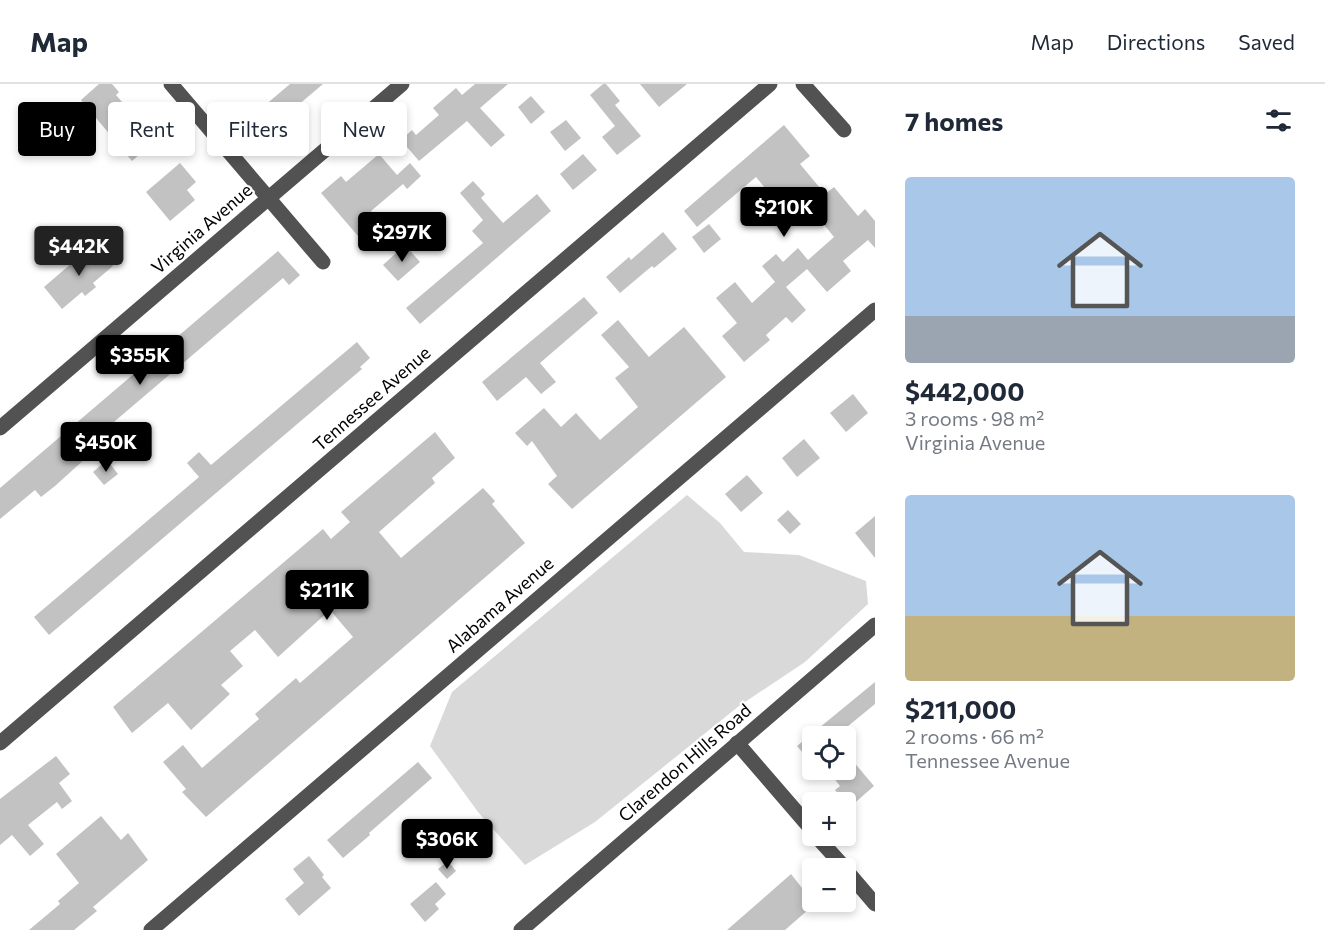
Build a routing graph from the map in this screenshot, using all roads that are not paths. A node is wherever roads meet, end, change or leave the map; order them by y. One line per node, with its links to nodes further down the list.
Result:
1 (171, 84): 6 (street)
2 (402, 84): 6 (street, Virginia Avenue)
3 (770, 84): 11 (street, Tennessee Avenue)
4 (803, 84): 5 (street)
5 (844, 130)
6 (269, 198): 7 (street); 9 (street, Virginia Avenue)
7 (323, 262)
8 (875, 310): 18 (street, Alabama Avenue)
9 (0, 428)
10 (875, 625): 12 (street, Clarendon Hills Road)
11 (0, 743)
12 (737, 743): 13 (street); 19 (street, Clarendon Hills Road)
13 (802, 818)
14 (825, 846): 15 (street)
15 (835, 858)
16 (856, 882): 17 (street)
17 (875, 904)
18 (151, 930)
19 (520, 930)

